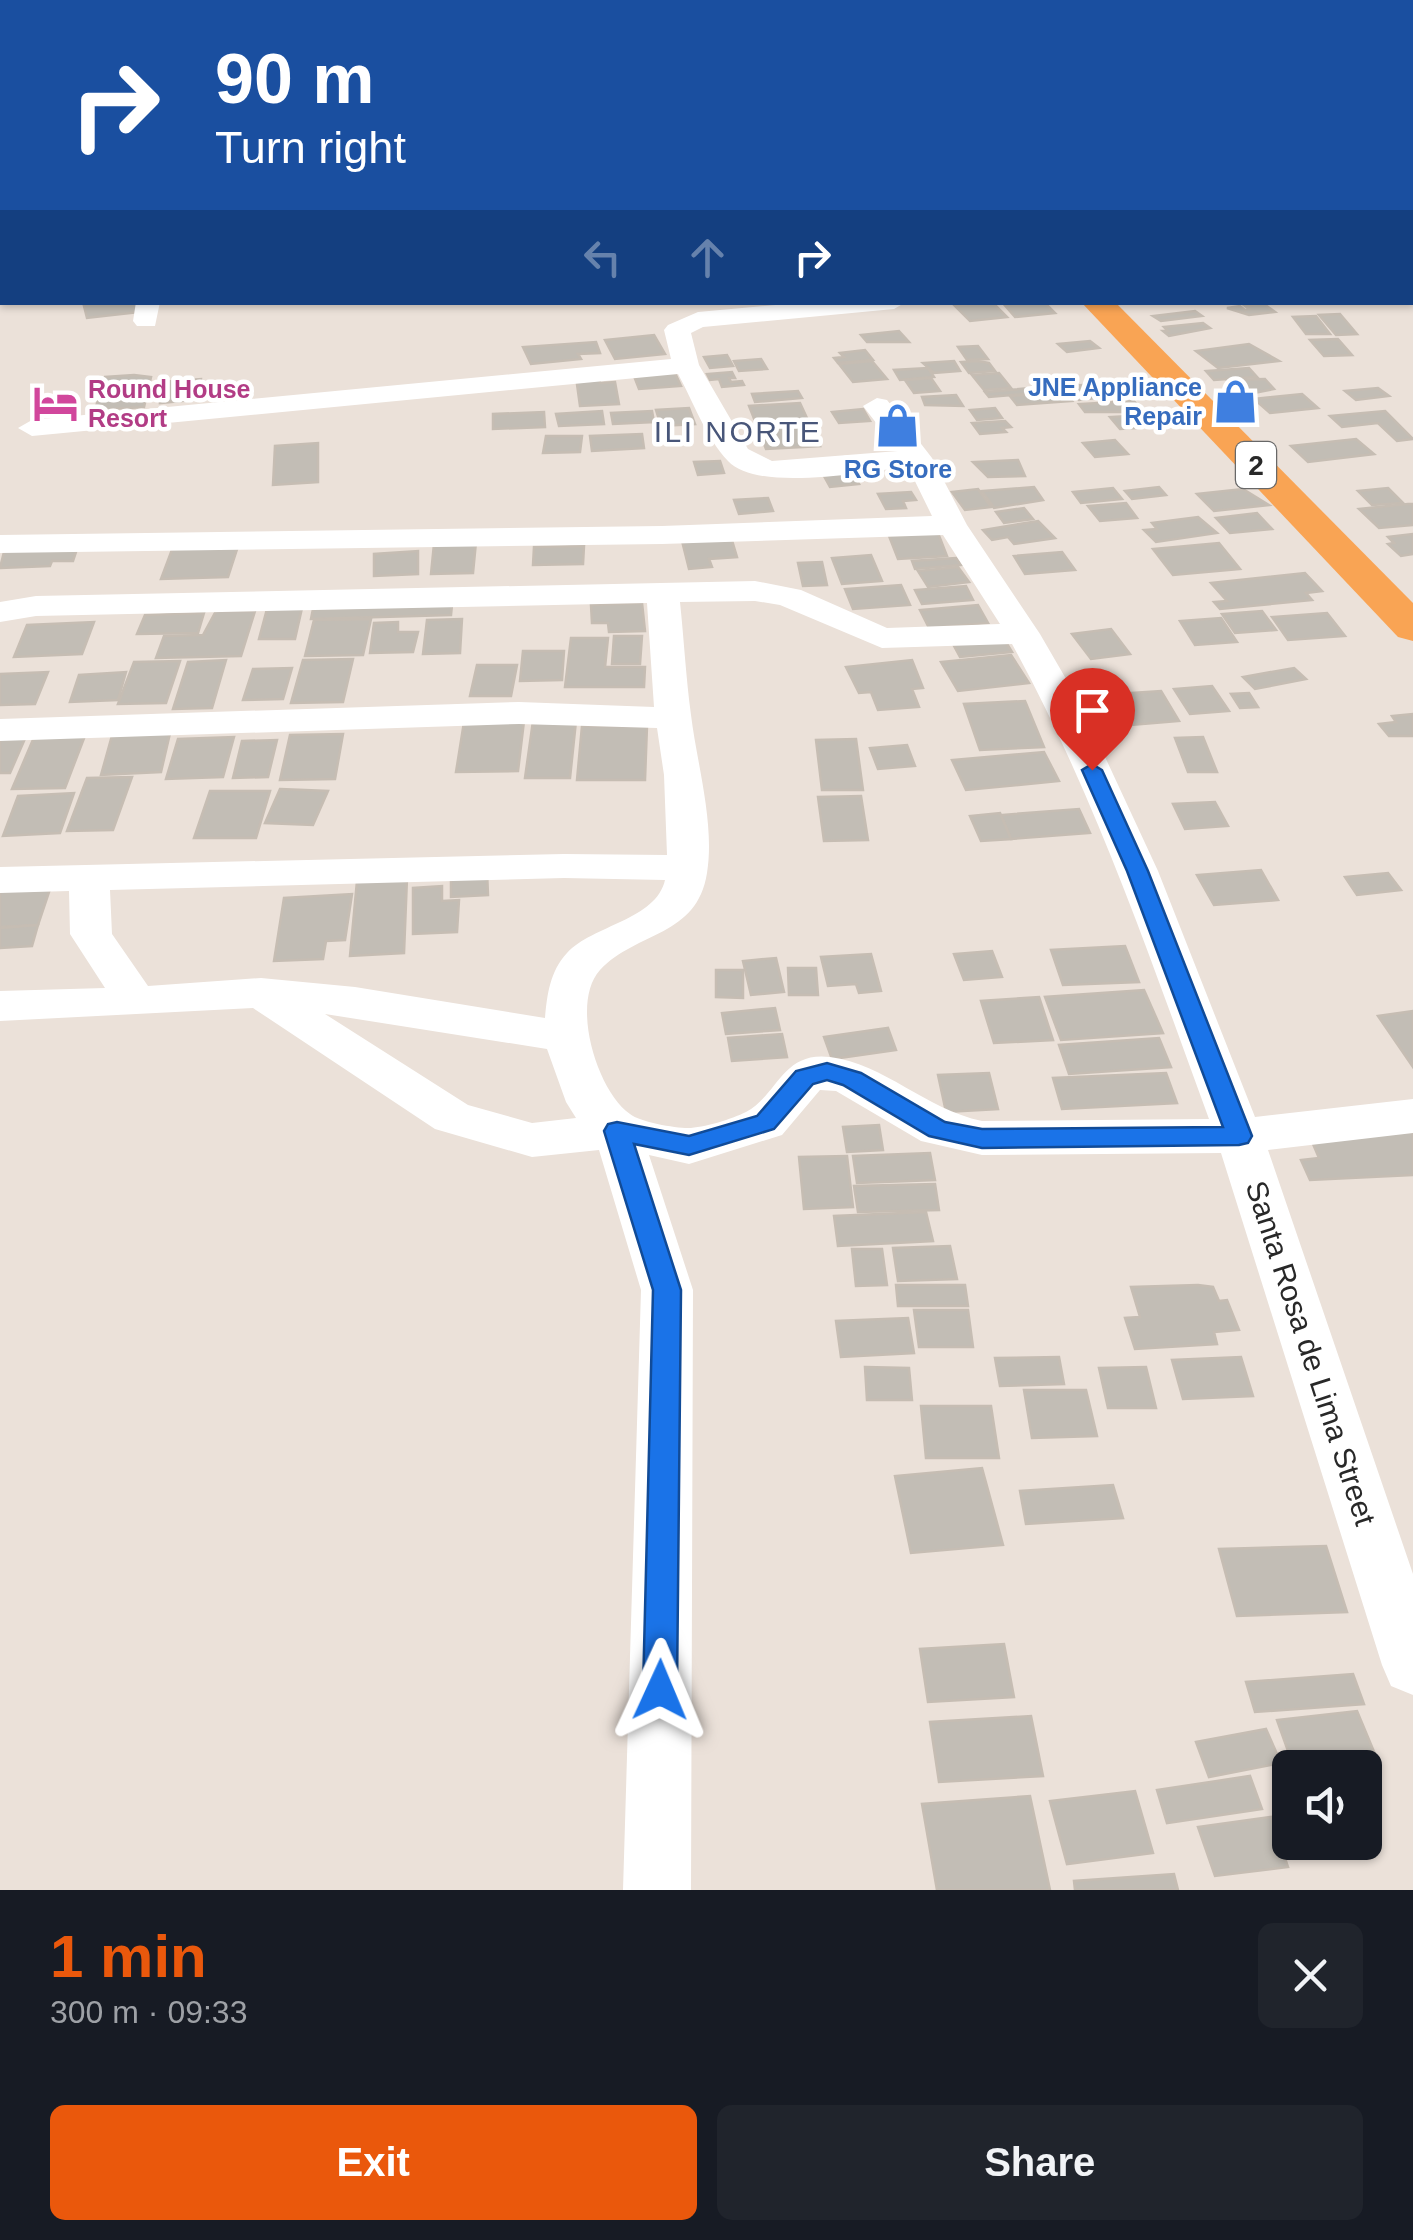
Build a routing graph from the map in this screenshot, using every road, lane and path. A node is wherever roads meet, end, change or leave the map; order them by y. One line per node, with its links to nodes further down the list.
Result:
1 (847, 305): 3 (street)
2 (1100, 305): 11 (highway, 2)
3 (686, 365): 5 (street); 6 (street)
4 (876, 406): 6 (street, Santa Rosa de Lima Street)
5 (32, 428)
6 (918, 458): 7 (street, Santa Rosa de Lima Street)
7 (952, 525): 8 (street); 12 (street, Santa Rosa de Lima Street)
8 (0, 544)
9 (663, 594): 10 (street); 12 (street); 13 (street)
10 (4, 608)
11 (1413, 628)
12 (1023, 634): 24 (street, Santa Rosa de Lima Street)
13 (673, 718): 14 (street); 15 (street)
14 (0, 730)
15 (688, 868): 16 (street); 21 (street)
16 (89, 878): 17 (street); 19 (street)
17 (0, 880)
18 (260, 993): 19 (street); 21 (street); 23 (street)
19 (136, 1002): 20 (street)
20 (0, 1006)
21 (565, 1037): 23 (street)
22 (1413, 1116): 24 (street)
23 (617, 1131): 24 (street); 26 (street)
24 (1239, 1136): 25 (street, Santa Rosa de Lima Street)
25 (1413, 1665)
26 (657, 1890)

